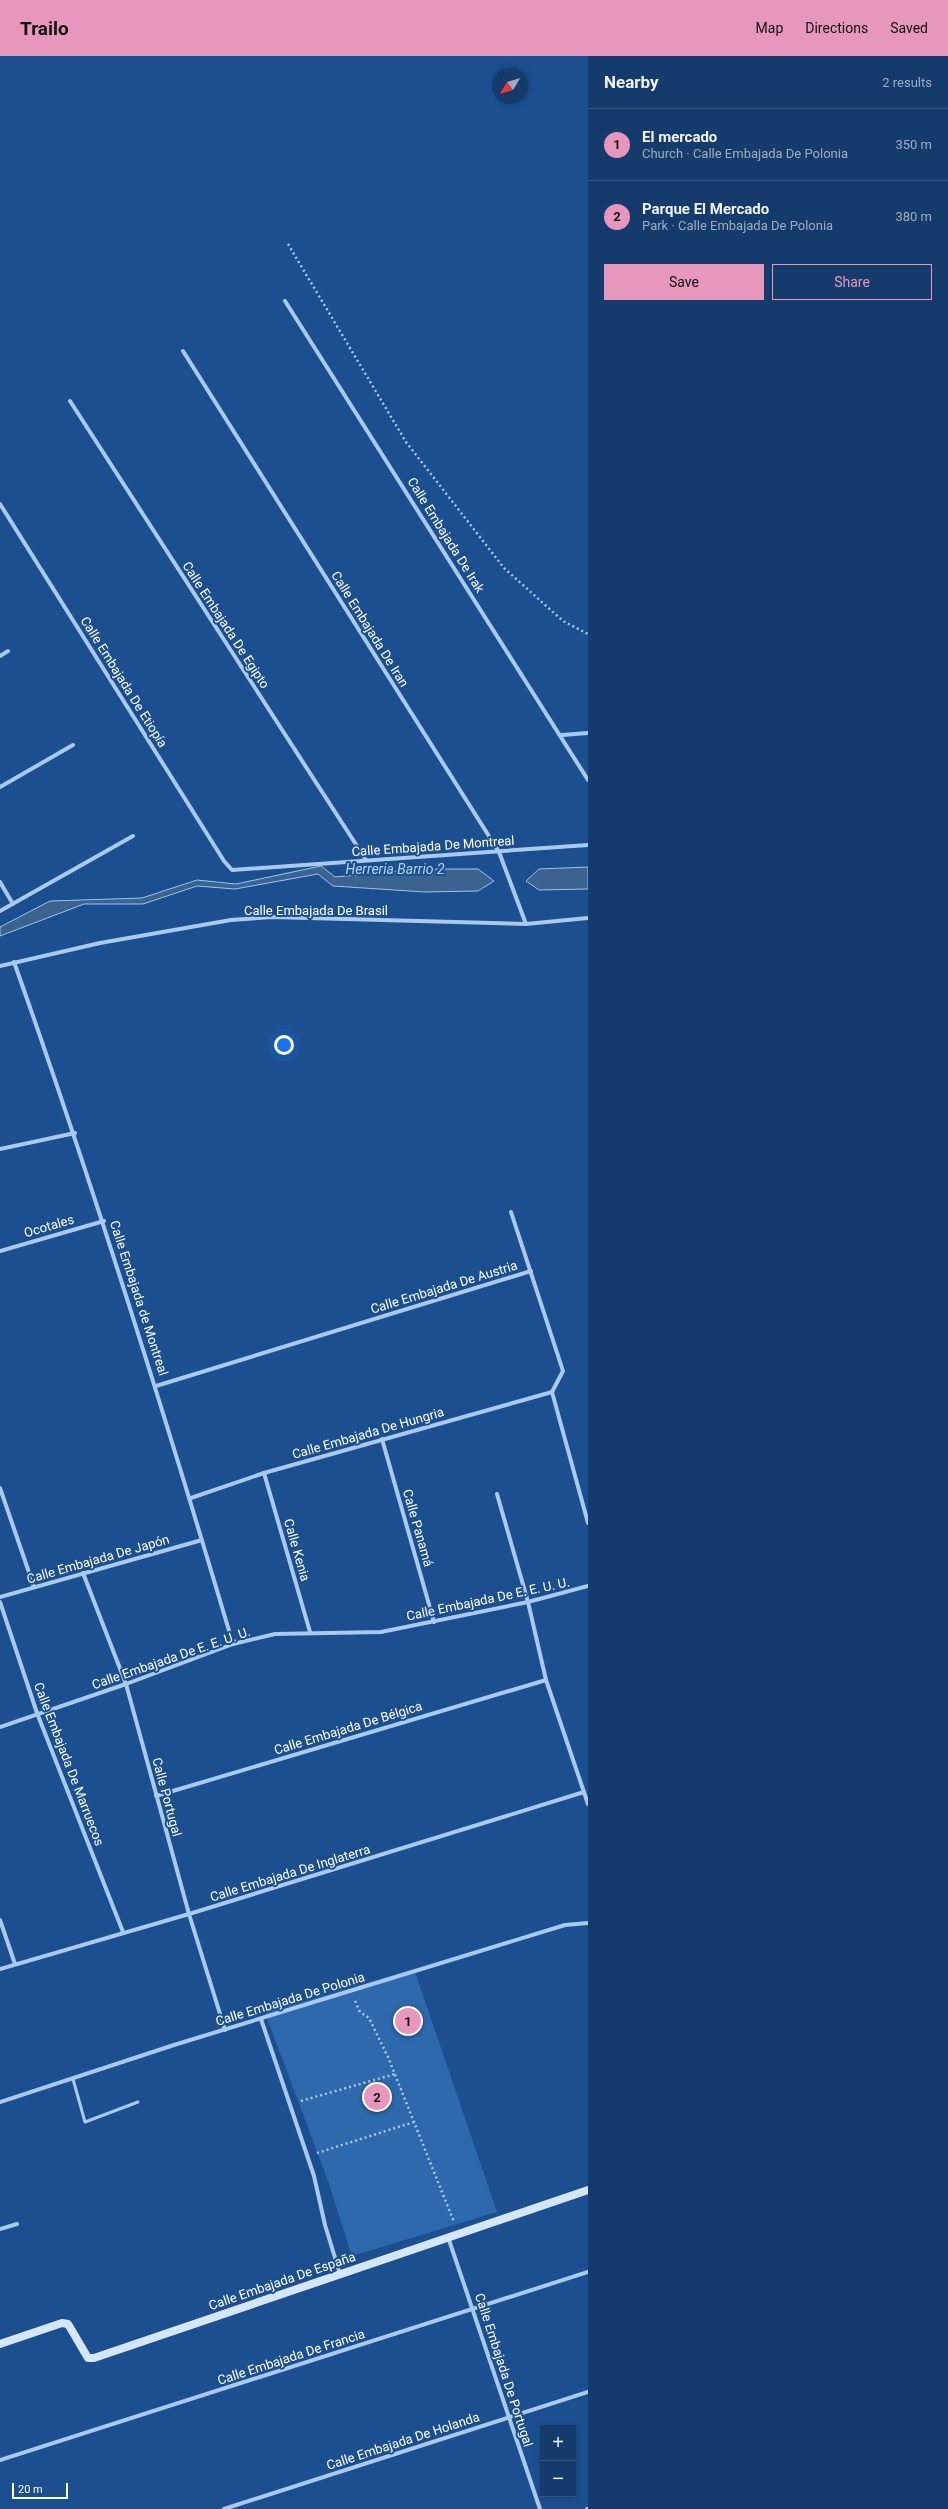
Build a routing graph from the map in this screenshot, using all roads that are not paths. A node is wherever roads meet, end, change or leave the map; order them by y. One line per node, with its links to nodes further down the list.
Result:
1 (285, 301): 8 (street, Calle Embajada De Irak)
2 (183, 352): 14 (street, Calle Embajada De Iran)
3 (70, 401): 15 (street, Calle Embajada De Egipto)
4 (0, 504): 16 (street, Calle Embajada De Etiopía)
5 (8, 651): 6 (street)
6 (0, 656)
7 (588, 733): 8 (street)
8 (562, 735): 10 (street, Calle Embajada De Irak)
9 (73, 745): 11 (street)
10 (588, 780)
11 (0, 787)
12 (133, 836): 18 (street)
13 (588, 845): 14 (street, Calle Embajada De Montreal)
14 (499, 852): 15 (street, Calle Embajada De Montreal); 21 (street, Calle Embajada De Iran)
15 (366, 860): 16 (street, Calle Embajada De Montreal)
16 (232, 870)
17 (0, 882): 18 (street)
18 (13, 904): 19 (street)
19 (0, 911)
20 (588, 918): 21 (street, Calle Embajada De Brasil)
21 (526, 924): 22 (street, Calle Embajada De Brasil)
22 (14, 962): 23 (street, Calle Embajada De Brasil); 24 (street, Calle Embajada de Montreal)
23 (0, 966)
24 (75, 1133): 25 (street); 27 (street, Calle Embajada de Montreal)
25 (0, 1149)
26 (511, 1212): 29 (street)
27 (104, 1221): 28 (street, Ocotales); 30 (street, Calle Embajada de Montreal)
28 (0, 1251)
29 (531, 1271): 30 (street, Calle Embajada De Austria); 31 (street, Calle Embajada De Austria)
30 (156, 1386): 36 (street, Calle Embajada de Montreal)
31 (552, 1392): 32 (street, Calle Embajada De Hungria); 37 (street)
32 (382, 1439): 33 (street, Calle Embajada De Hungria); 45 (street, Calle Panamá)
33 (264, 1473): 36 (street, Calle Embajada De Hungria); 46 (street, Calle Kenia)
34 (0, 1488): 41 (street)
35 (497, 1494): 44 (street)
36 (190, 1498): 38 (street, Calle Embajada de Montreal)
37 (588, 1523)
38 (202, 1540): 39 (street, Calle Embajada De Japón); 47 (street, Calle Embajada de Montreal)
39 (83, 1573): 41 (street, Calle Embajada De Japón); 49 (street, Calle Portugal)
40 (588, 1586): 44 (street, Calle Embajada De E. E. U. U.)
41 (34, 1587): 42 (street, Calle Embajada De Japón)
42 (0, 1597)
43 (0, 1602): 50 (street, Calle Embajada De Marruecos)
44 (528, 1602): 45 (street, Calle Embajada De E. E. U. U.); 48 (street)
45 (434, 1622): 46 (street, Calle Embajada De E. E. U. U.)
46 (310, 1632): 47 (street, Calle Embajada De E. E. U. U.)
47 (233, 1644): 49 (street, Calle Embajada De E. E. U. U.)
48 (546, 1680): 52 (street); 53 (street, Calle Embajada De Bélgica)
49 (126, 1684): 50 (street, Calle Embajada De E. E. U. U.); 53 (street, Calle Portugal)
50 (37, 1713): 51 (street, Calle Embajada De E. E. U. U.); 58 (street, Calle Embajada De Marruecos)
51 (0, 1727)
52 (584, 1792): 54 (street); 55 (street, Calle Embajada De Inglaterra)
53 (156, 1796): 55 (street, Calle Portugal)
54 (588, 1804)
55 (189, 1914): 58 (street, Calle Embajada De Inglaterra); 62 (street, Calle Portugal)
56 (0, 1920): 59 (street)
57 (588, 1923): 61 (street, Calle Embajada De Polonia)
58 (122, 1932): 59 (street, Calle Embajada De Inglaterra)
59 (15, 1964): 60 (street, Calle Embajada De Inglaterra)
60 (0, 1969)
61 (261, 2019): 62 (street, Calle Embajada De Polonia); 71 (street)
62 (225, 2030): 63 (street, Calle Embajada De Polonia)
63 (72, 2079): 64 (street, Calle Embajada De Polonia); 65 (lane)
64 (0, 2102)
65 (138, 2102)
66 (588, 2190): 69 (street, Calle Embajada De España)
67 (17, 2224): 68 (street)
68 (0, 2229)
69 (448, 2237): 71 (street, Calle Embajada De España); 72 (street, Calle Embajada De Portugal)
70 (588, 2272): 72 (street, Calle Embajada De Francia)
71 (340, 2274): 73 (street, Calle Embajada De España)
72 (473, 2309): 75 (street, Calle Embajada De Portugal); 76 (street, Calle Embajada De Francia)
73 (0, 2344)
74 (588, 2392): 75 (street, Calle Embajada De Holanda)
75 (509, 2418): 77 (street, Calle Embajada De Holanda); 78 (street, Calle Embajada De Portugal)
76 (0, 2460)
77 (224, 2509)
78 (540, 2509)

